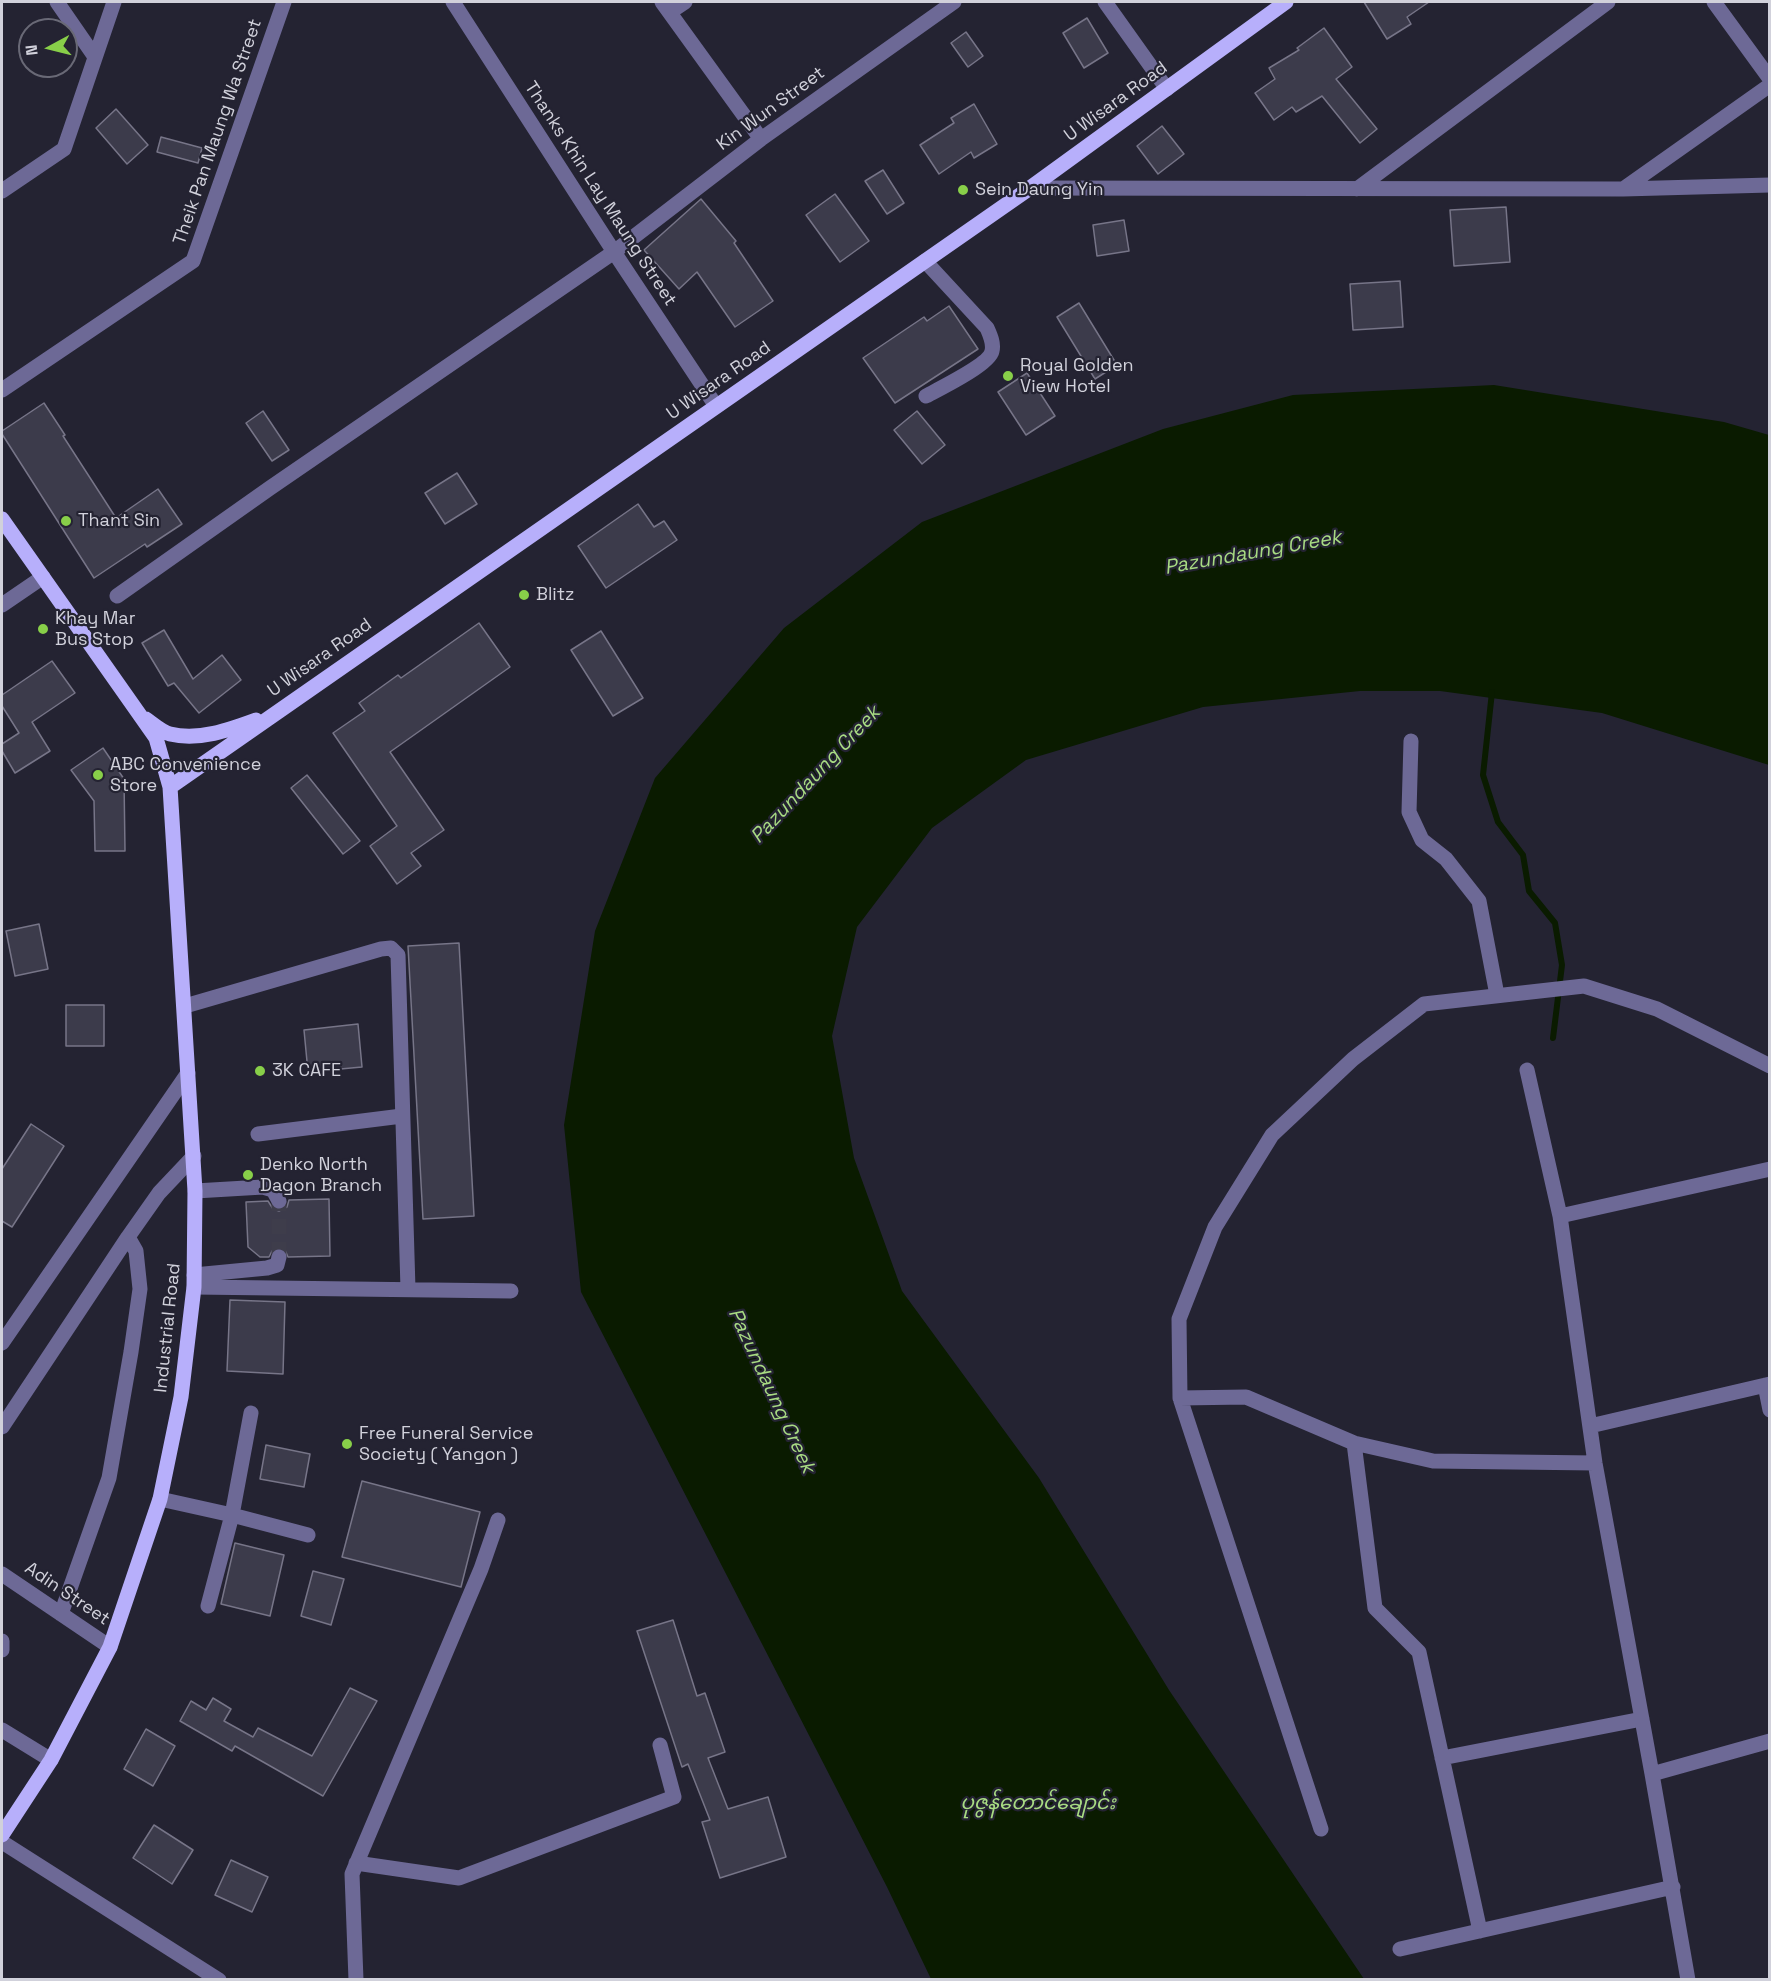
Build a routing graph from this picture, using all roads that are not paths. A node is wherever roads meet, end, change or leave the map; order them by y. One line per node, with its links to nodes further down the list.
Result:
1 (57, 2): 12 (street)
2 (114, 2): 12 (street)
3 (284, 2): 24 (street, Theik Pan Maung Wa Street)
4 (453, 2): 22 (street, Thanks Khin Lay Maung Street)
5 (685, 2): 11 (street)
6 (954, 2): 16 (street, Kin Wun Street)
7 (1105, 2): 15 (street)
8 (1286, 2): 15 (main road, U Wisara Road)
9 (1608, 2): 19 (street)
10 (1714, 2): 13 (street)
11 (666, 7): 16 (street)
12 (95, 57): 21 (street)
13 (1770, 79)
14 (1770, 85): 20 (street)
15 (1167, 89): 18 (main road, U Wisara Road)
16 (761, 139): 22 (street, Kin Wun Street)
17 (1770, 185): 20 (street)
18 (1030, 188): 19 (street); 23 (main road, U Wisara Road)
19 (1357, 189): 20 (street)
20 (1623, 189)
21 (2, 191)
22 (614, 252): 26 (street, Thanks Khin Lay Maung Street); 29 (street, Kin Wun Street)
23 (925, 261): 25 (street); 26 (main road, U Wisara Road)
24 (2, 390)
25 (926, 396)
26 (716, 406): 31 (main road, U Wisara Road)
27 (2, 519): 28 (main road, Industrial Road)
28 (43, 577): 30 (street); 32 (main road, Industrial Road)
29 (117, 596)
30 (2, 605)
31 (278, 711): 32 (main road); 34 (main road, U Wisara Road)
32 (139, 715): 34 (main road, Industrial Road)
33 (1411, 741): 35 (street)
34 (170, 786): 36 (main road, Industrial Road)
35 (1497, 995): 37 (street); 54 (street)
36 (184, 1006): 39 (main road, Industrial Road); 40 (street)
37 (1770, 1066)
38 (1527, 1070): 46 (street)
39 (188, 1073): 42 (main road, Industrial Road); 52 (street)
40 (402, 1116): 41 (street); 50 (street)
41 (258, 1134)
42 (194, 1156): 44 (main road, Industrial Road); 47 (street)
43 (1770, 1169): 46 (street)
44 (195, 1191): 45 (street); 49 (main road, Industrial Road)
45 (279, 1201)
46 (1560, 1216): 57 (street)
47 (128, 1237): 58 (street); 67 (street)
48 (279, 1257): 49 (street)
49 (194, 1281): 50 (street); 61 (main road, Industrial Road)
50 (408, 1290): 51 (street)
51 (511, 1291)
52 (2, 1343)
53 (1767, 1384): 55 (street); 57 (street)
54 (1180, 1398): 59 (street); 78 (street)
55 (1770, 1410)
56 (251, 1413): 62 (street)
57 (1590, 1425): 60 (street)
58 (2, 1428)
59 (1354, 1443): 60 (street); 75 (street)
60 (1595, 1463): 71 (street)
61 (160, 1499): 62 (street); 69 (main road, Industrial Road)
62 (232, 1515): 64 (street); 66 (street)
63 (498, 1520): 81 (street)
64 (308, 1535)
65 (2, 1574): 67 (street, Adin Street)
66 (208, 1606)
67 (61, 1614): 69 (street, Adin Street)
68 (2, 1641): 70 (street)
69 (110, 1647): 76 (main road, Industrial Road)
70 (2, 1650)
71 (1642, 1719): 75 (street); 77 (street)
72 (2, 1731): 76 (street)
73 (1770, 1741): 77 (street)
74 (660, 1745): 81 (street)
75 (1442, 1758): 83 (street)
76 (51, 1760): 79 (main road, Industrial Road)
77 (1652, 1774): 82 (street)
78 (1321, 1828)
79 (2, 1834)
80 (2, 1842): 85 (street)
81 (356, 1863): 86 (street)
82 (1673, 1887): 83 (street); 87 (street)
83 (1480, 1931): 84 (street)
84 (1400, 1949)
85 (219, 1980)
86 (356, 1980)
87 (1688, 1980)

